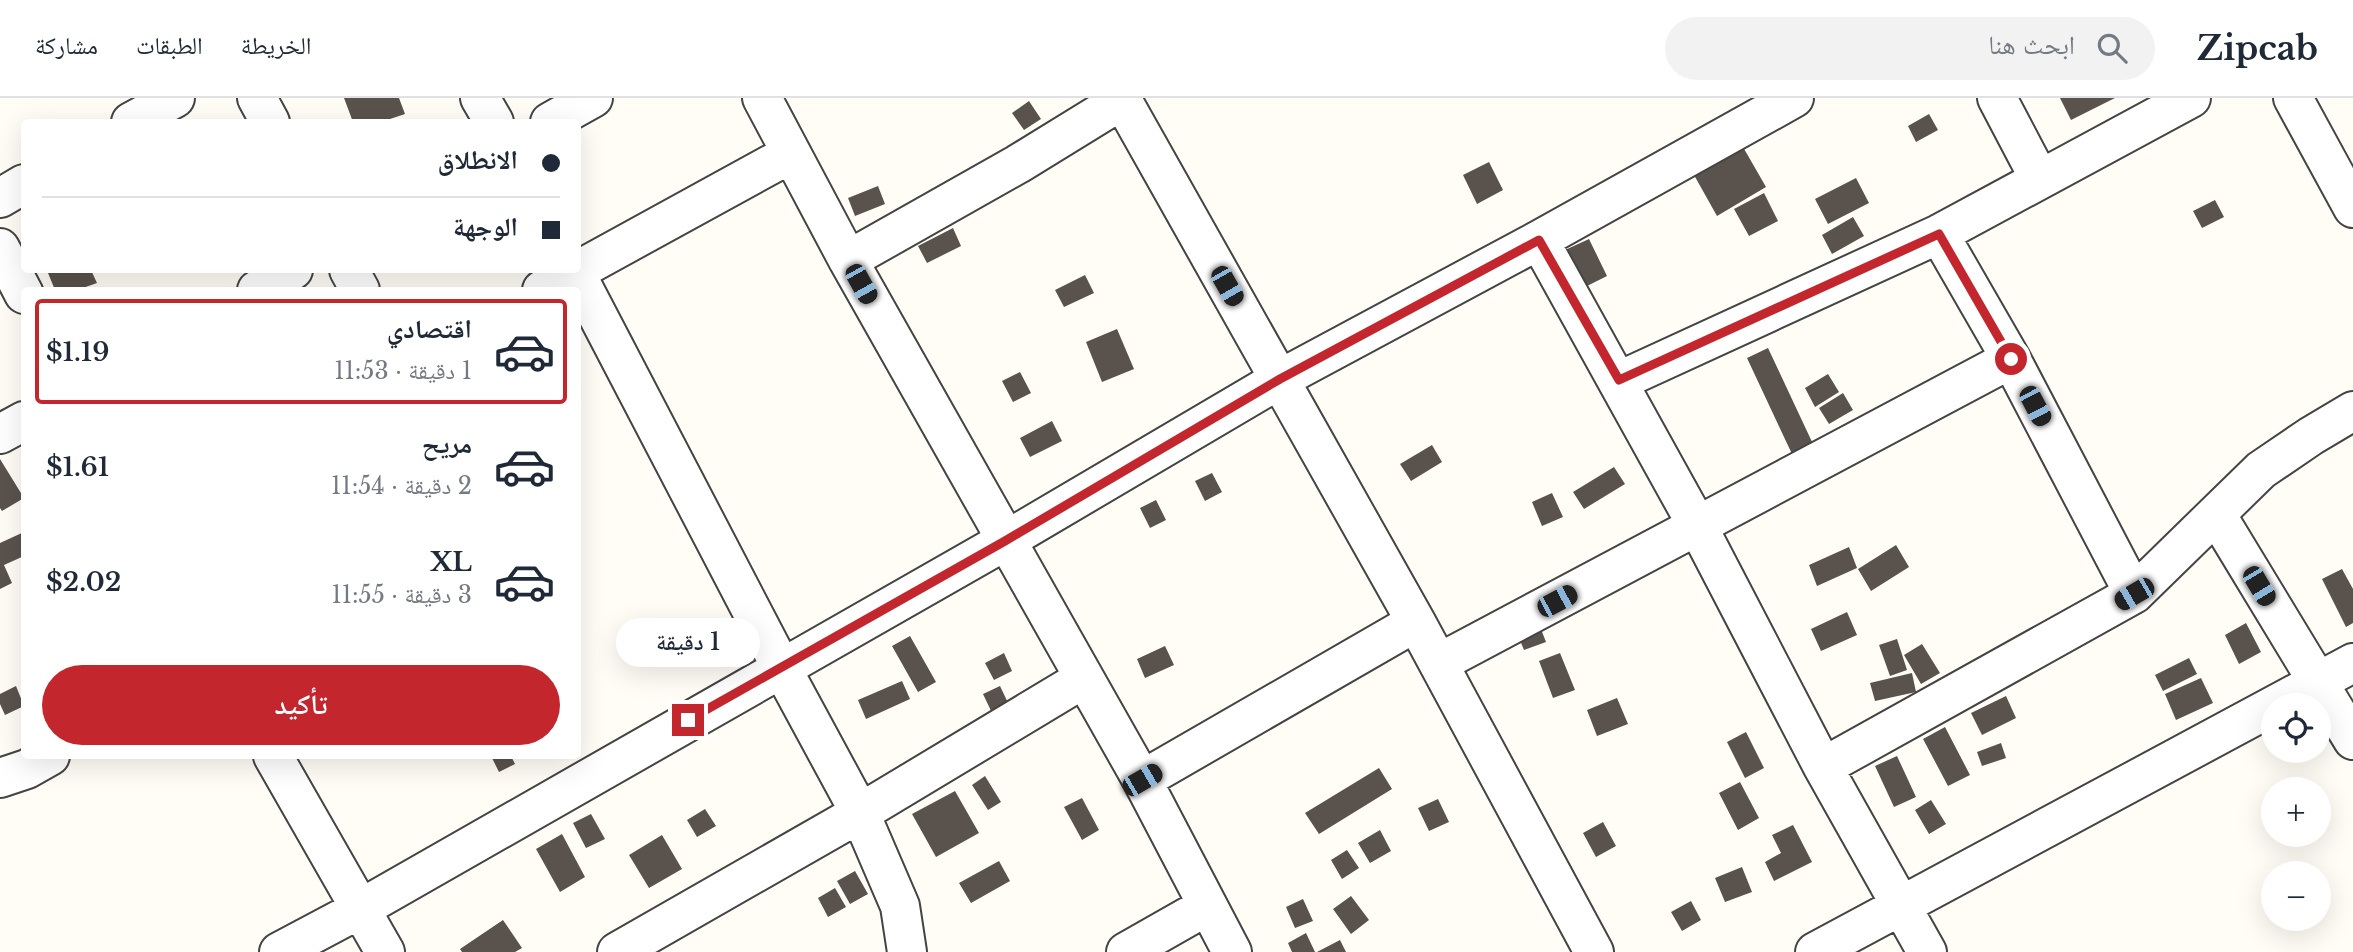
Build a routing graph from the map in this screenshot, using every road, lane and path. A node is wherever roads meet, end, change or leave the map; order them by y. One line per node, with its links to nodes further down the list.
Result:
1 (175, 98): 11 (street)
2 (257, 98): 12 (street)
3 (481, 98): 13 (street)
4 (593, 98): 14 (street)
5 (762, 98): 15 (street)
6 (1794, 98): 21 (street)
7 (1997, 98): 16 (street)
8 (2191, 98): 16 (street)
9 (2293, 98): 19 (street)
10 (1121, 99): 23 (street); 32 (street)
11 (136, 119)
12 (268, 119)
13 (492, 119)
14 (555, 119)
15 (790, 154): 23 (street); 24 (street)
16 (2039, 178): 20 (street)
17 (21, 186): 18 (street)
18 (0, 198)
19 (2353, 208)
20 (1939, 234): 31 (street); 33 (street)
21 (1539, 240): 32 (street); 33 (street)
22 (0, 248): 30 (street)
23 (848, 260): 39 (street)
24 (581, 268)
25 (288, 273): 28 (street)
26 (571, 273): 29 (street)
27 (576, 273): 44 (street)
28 (262, 287)
29 (546, 287)
30 (21, 288)
31 (2011, 359): 38 (street); 40 (street)
32 (1280, 379): 39 (street); 41 (street)
33 (1619, 380): 38 (street)
34 (2353, 411): 37 (street)
35 (21, 423): 36 (street)
36 (0, 434)
37 (2216, 514): 40 (street); 46 (street)
38 (1698, 527): 42 (street); 50 (street)
39 (1005, 541): 44 (street); 45 (street)
40 (2134, 594): 50 (street)
41 (1416, 622): 42 (street); 52 (street)
42 (1439, 663): 63 (street)
43 (2353, 663): 46 (street)
44 (781, 667): 53 (street); 56 (street)
45 (1083, 679): 52 (street); 53 (street)
46 (2318, 681): 47 (street); 54 (street)
47 (2353, 740)
48 (45, 759): 51 (street)
49 (275, 759): 56 (street)
50 (1823, 767): 54 (street)
51 (0, 778)
52 (1142, 780): 55 (street)
53 (860, 813): 59 (street); 60 (street)
54 (1902, 905): 64 (street); 65 (street)
55 (1207, 906): 61 (street); 62 (street)
56 (360, 909): 57 (street); 58 (street)
57 (279, 952)
58 (385, 952)
59 (617, 952)
60 (907, 952)
61 (1126, 952)
62 (1232, 952)
63 (1594, 952)
64 (1815, 952)
65 (1927, 952)

